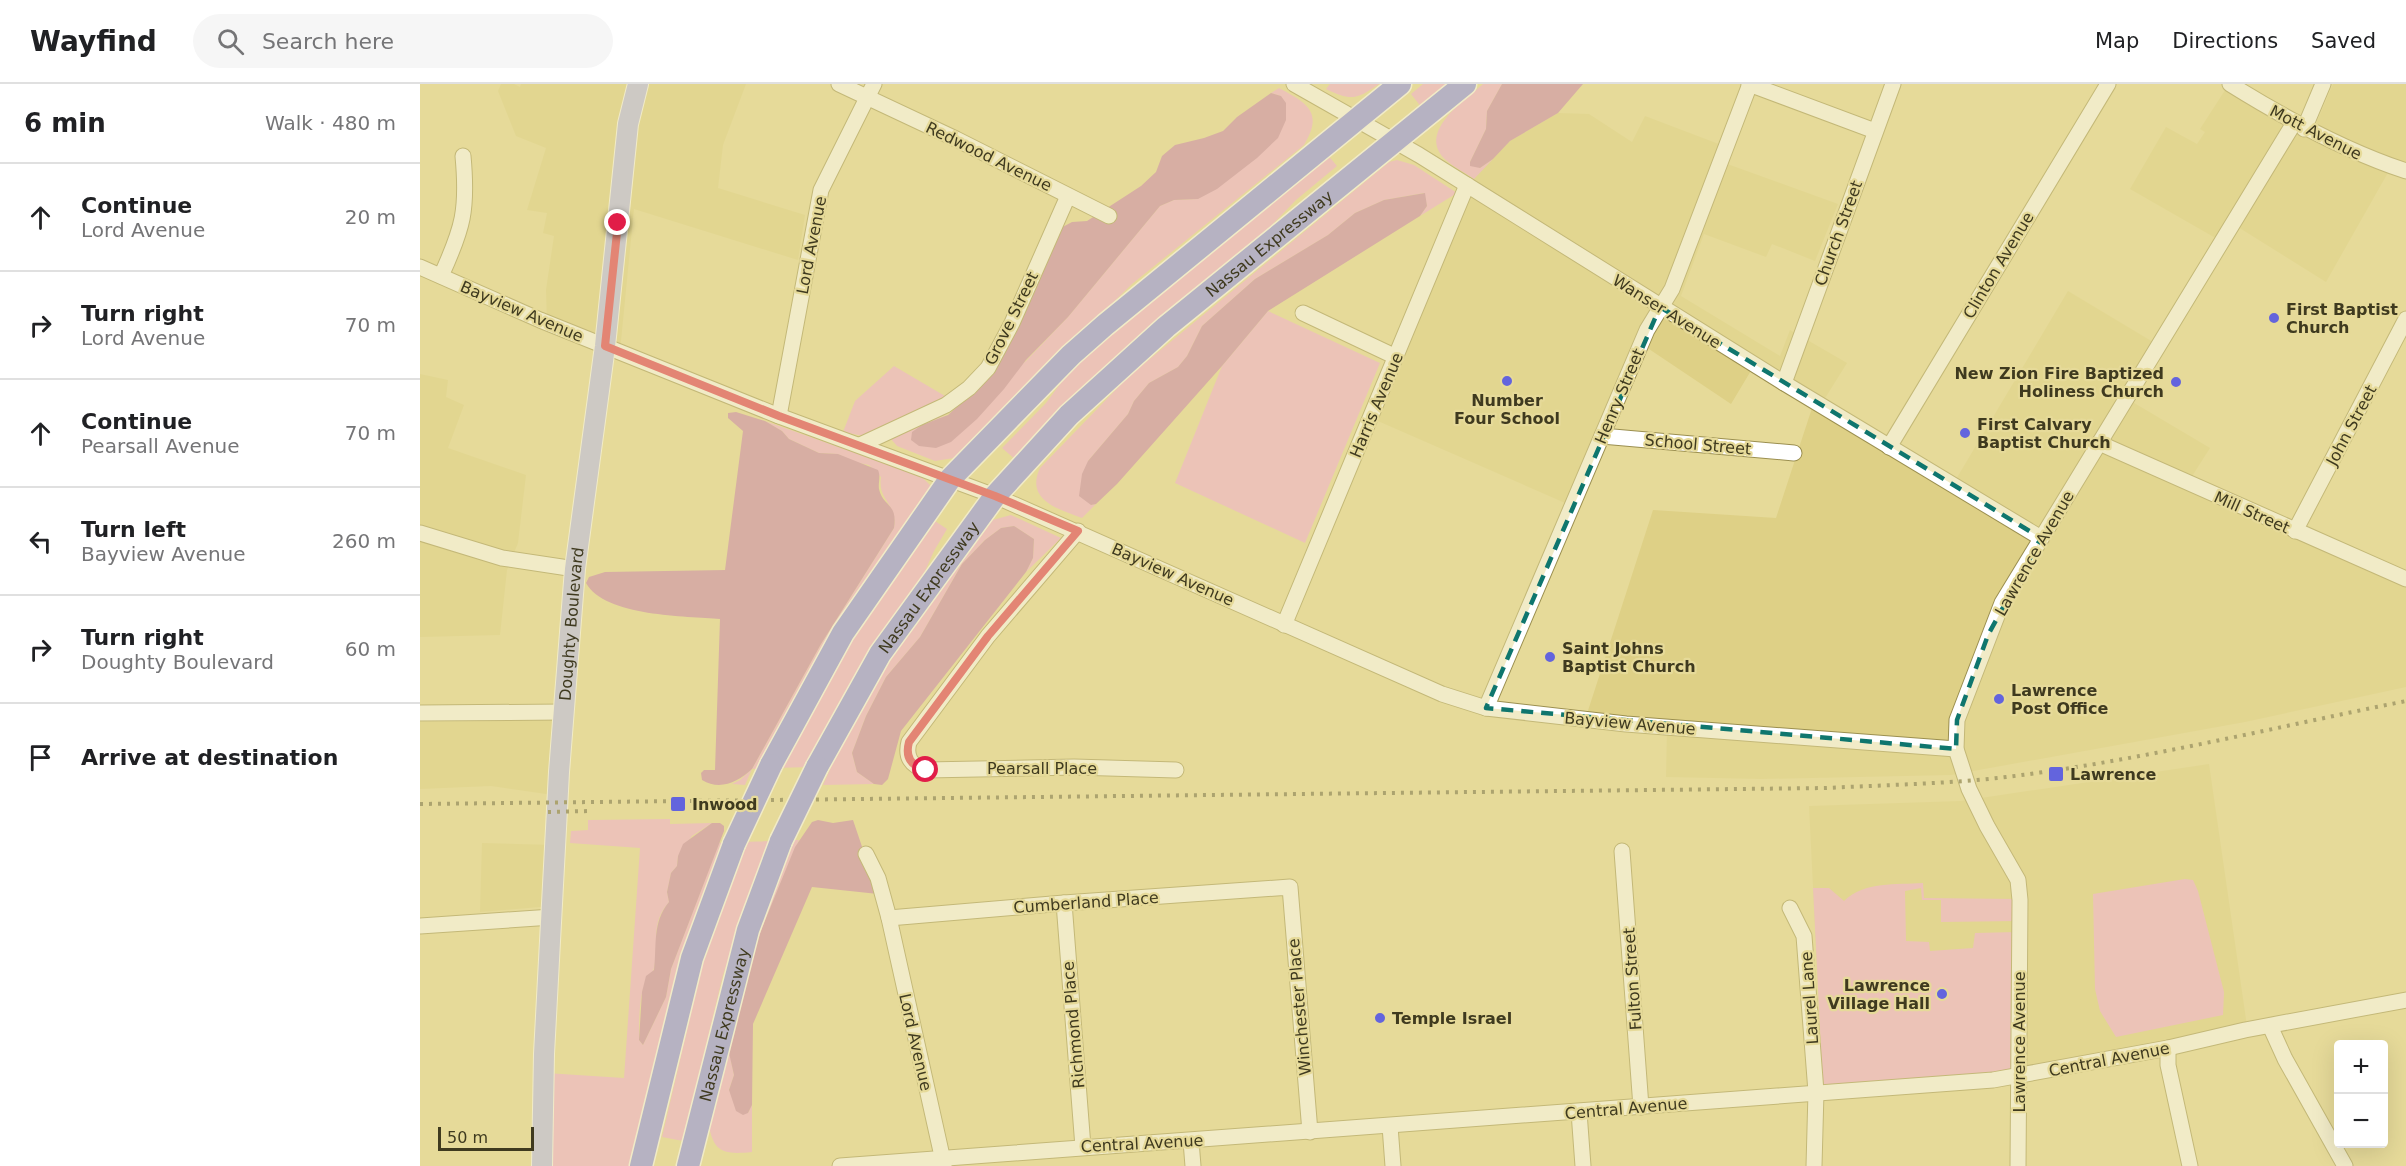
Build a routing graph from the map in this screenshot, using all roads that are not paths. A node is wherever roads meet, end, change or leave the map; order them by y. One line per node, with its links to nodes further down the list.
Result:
1 (638, 84): 26 (main road, Doughty Boulevard)
2 (839, 84): 11 (street, Redwood Avenue)
3 (1294, 84): 12 (street, Wanser Avenue)
4 (1400, 84): 12 (highway)
5 (1465, 84): 15 (highway, Nassau Expressway)
6 (1749, 84): 14 (street); 23 (street, Henry Street)
7 (1893, 84): 14 (street, Church Street)
8 (2108, 84): 33 (street, Clinton Avenue)
9 (2230, 84): 13 (street, Mott Avenue)
10 (2323, 84): 13 (street, Lawrence Avenue)
11 (871, 91): 19 (street, Redwood Avenue); 29 (street, Lord Avenue)
12 (1356, 119): 15 (street, Wanser Avenue); 35 (highway)
13 (2299, 126): 17 (street, Mott Avenue); 31 (street, Lawrence Avenue)
14 (1875, 131): 28 (street, Church Street)
15 (1395, 141): 18 (street, Wanser Avenue); 36 (highway, Nassau Expressway)
16 (463, 156): 22 (street)
17 (2406, 171)
18 (1467, 185): 23 (street, Wanser Avenue); 27 (street, Harris Avenue)
19 (1068, 196): 20 (street, Redwood Avenue); 32 (street, Grove Street)
20 (1109, 216)
21 (420, 267): 22 (street, Bayview Avenue)
22 (441, 276): 26 (street, Bayview Avenue)
23 (1660, 307): 28 (street, Wanser Avenue); 30 (street, Henry Street)
24 (1303, 313): 27 (street)
25 (2406, 319): 38 (street, John Street)
26 (605, 346): 29 (street, Bayview Avenue); 41 (main road, Doughty Boulevard)
27 (1396, 357): 43 (street, Harris Avenue)
28 (1784, 383): 33 (street, Wanser Avenue)
29 (779, 416): 32 (street, Bayview Avenue)
30 (1602, 436): 34 (street, School Street); 44 (street, Henry Street)
31 (2099, 443): 38 (street, Mill Street); 40 (street, Lawrence Avenue)
32 (860, 445): 35 (street, Bayview Avenue)
33 (1889, 447): 40 (street, Wanser Avenue)
34 (1794, 453)
35 (950, 479): 36 (street, Bayview Avenue); 70 (highway, bridge)
36 (995, 496): 37 (street, Bayview Avenue); 71 (highway, Nassau Expressway, bridge)
37 (1078, 531): 43 (street, Bayview Avenue); 48 (street, Pearsall Place)
38 (2295, 531): 42 (street, Mill Street)
39 (420, 533): 41 (street)
40 (2041, 538): 47 (street, Lawrence Avenue)
41 (575, 569): 45 (main road, Doughty Boulevard)
42 (2406, 579)
43 (1284, 625): 44 (street, Bayview Avenue)
44 (1486, 708): 47 (street, Bayview Avenue)
45 (564, 712): 46 (street); 54 (main road, Doughty Boulevard)
46 (420, 713)
47 (1956, 749): 60 (street, Lawrence Avenue)
48 (1176, 770)
49 (1622, 851): 62 (street, Fulton Street)
50 (866, 854): 55 (street, Lord Avenue)
51 (1284, 888): 52 (street, Cumberland Place); 65 (street, Winchester Place)
52 (1064, 903): 55 (street, Cumberland Place); 67 (street, Richmond Place)
53 (1790, 908): 61 (street, Laurel Lane)
54 (552, 917): 56 (street); 69 (main road, Doughty Boulevard)
55 (889, 918): 68 (street, Lord Avenue)
56 (420, 926)
57 (2406, 1000): 58 (street, Central Avenue)
58 (2270, 1026): 59 (street, Central Avenue); 79 (street)
59 (2168, 1048): 60 (street, Central Avenue); 78 (street)
60 (2018, 1077): 61 (street, Central Avenue); 77 (street, Lawrence Avenue)
61 (1816, 1092): 62 (street, Central Avenue); 76 (street, Laurel Lane)
62 (1641, 1107): 63 (street, Central Avenue)
63 (1579, 1112): 64 (street, Central Avenue); 75 (street)
64 (1390, 1126): 65 (street, Central Avenue); 74 (street)
65 (1310, 1132): 66 (street, Central Avenue)
66 (1191, 1141): 67 (street, Central Avenue); 73 (street)
67 (1083, 1147): 68 (street, Central Avenue)
68 (943, 1162): 72 (street, Central Avenue)
69 (542, 1166)
70 (641, 1166)
71 (688, 1166)
72 (840, 1166)
73 (1194, 1166)
74 (1393, 1166)
75 (1584, 1166)
76 (1814, 1166)
77 (2018, 1166)
78 (2190, 1166)
79 (2345, 1166)

